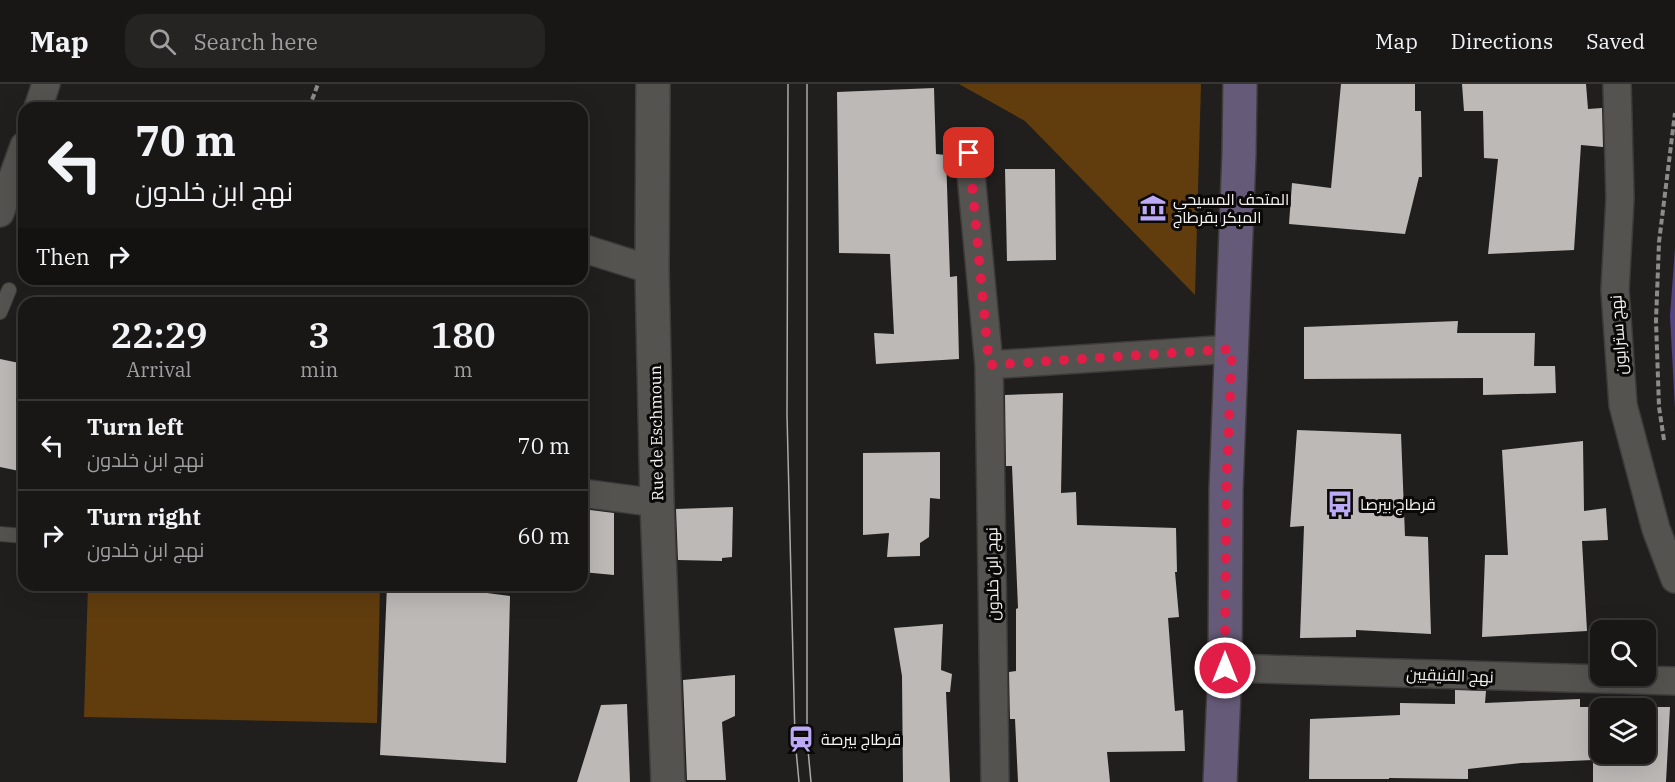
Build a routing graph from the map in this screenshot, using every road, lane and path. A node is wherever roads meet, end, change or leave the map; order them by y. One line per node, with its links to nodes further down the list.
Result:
1 (46, 84): 6 (street)
2 (318, 84): 7 (path)
3 (652, 84): 13 (street, Rue de Eschmoun)
4 (1239, 84): 16 (main road)
5 (1617, 84): 23 (street, نهج سترابون)
6 (40, 102)
7 (311, 102)
8 (1675, 113): 18 (path)
9 (969, 153): 17 (street, نهج ابن خلدون)
10 (18, 163): 11 (street)
11 (0, 213)
12 (588, 250): 13 (street)
13 (652, 270): 20 (street, Rue de Eschmoun)
14 (9, 290): 15 (lane)
15 (0, 312)
16 (1232, 349): 17 (street); 24 (main road)
17 (989, 365): 27 (street, نهج ابن خلدون)
18 (1664, 441)
19 (588, 494): 20 (street)
20 (657, 503): 26 (street, Rue de Eschmoun)
21 (0, 534): 22 (lane)
22 (18, 536)
23 (1675, 579)
24 (1225, 668): 25 (street, نهج الفنيقيين); 28 (main road)
25 (1675, 681)
26 (668, 782)
27 (995, 782)
28 (1220, 782)

